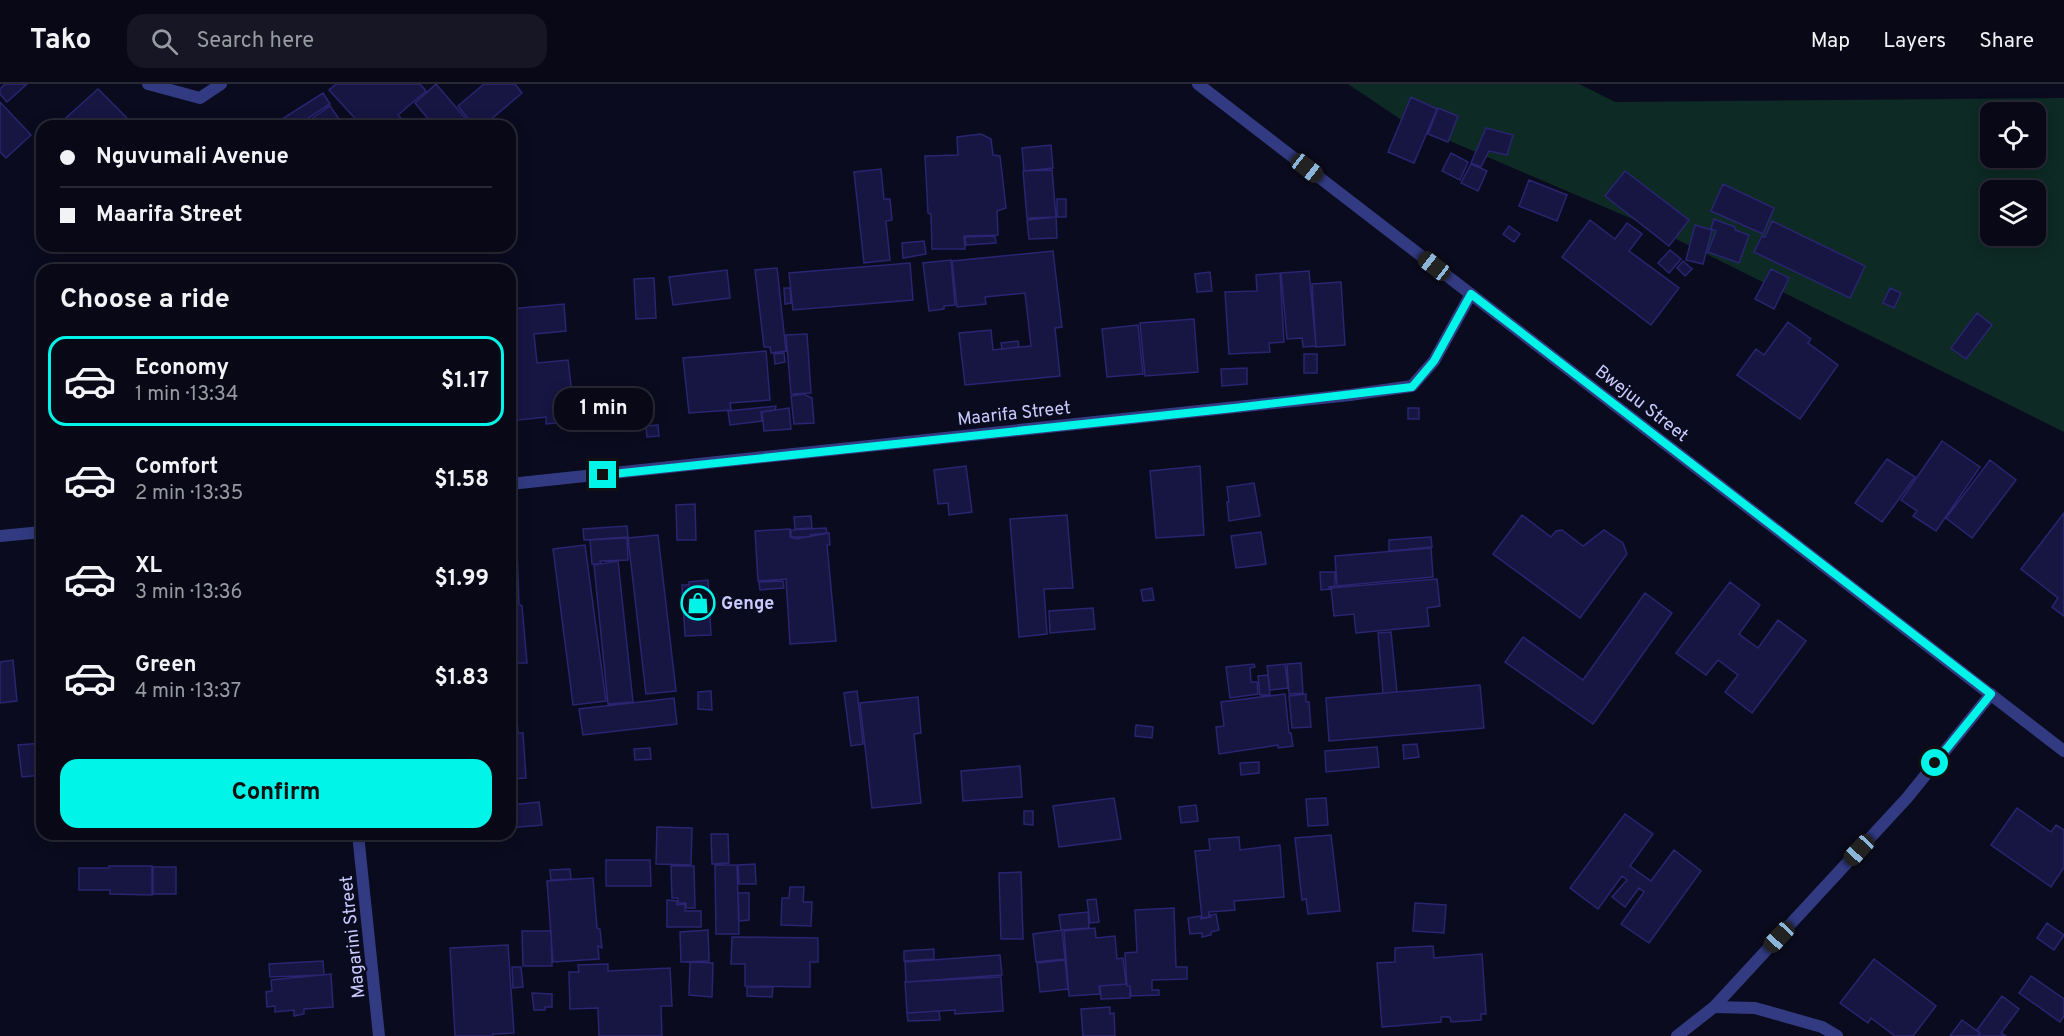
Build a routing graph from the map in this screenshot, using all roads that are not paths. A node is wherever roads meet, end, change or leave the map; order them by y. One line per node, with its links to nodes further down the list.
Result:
1 (148, 84): 2 (street)
2 (221, 84)
3 (1198, 84): 4 (street, Bwejuu Street)
4 (1471, 294): 5 (street, Maarifa Street); 8 (street, Bwejuu Street)
5 (516, 483)
6 (36, 533): 7 (street)
7 (0, 536)
8 (1991, 694): 9 (street, Bwejuu Street); 11 (street)
9 (2064, 752)
10 (359, 840): 12 (street, Magarini Street)
11 (1714, 1007): 13 (street); 14 (street)
12 (379, 1036)
13 (1677, 1036)
14 (1837, 1036)

